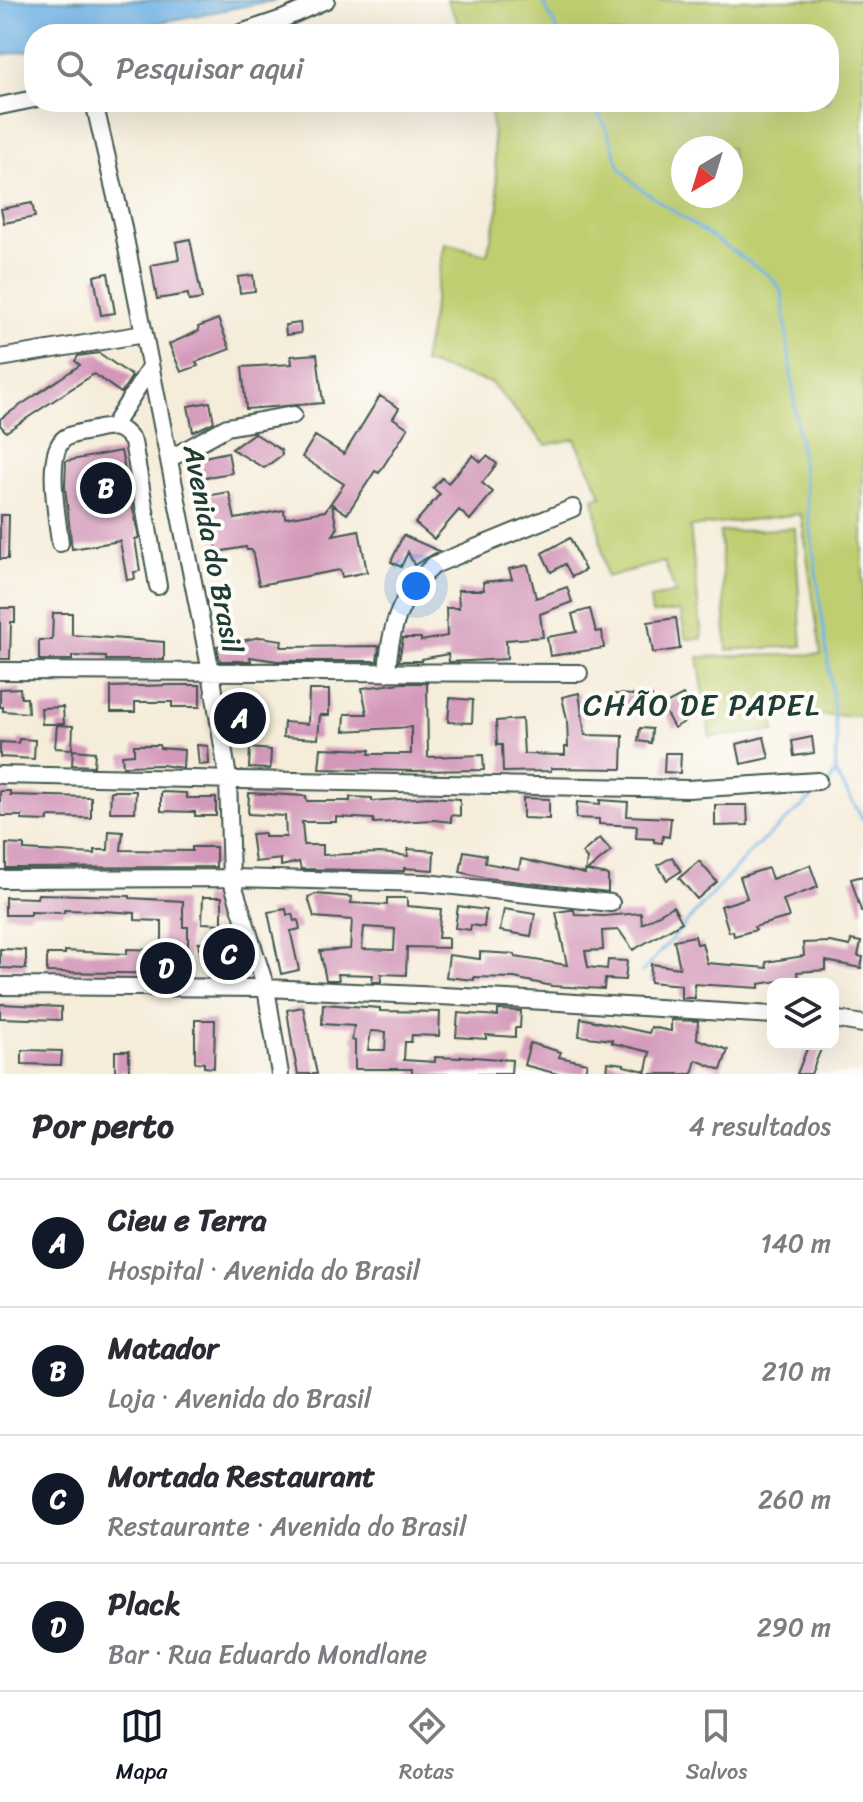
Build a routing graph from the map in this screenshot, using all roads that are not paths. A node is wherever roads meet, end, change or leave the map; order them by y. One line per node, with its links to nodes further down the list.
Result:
1 (326, 0): 2 (street)
2 (267, 24)
3 (24, 101): 4 (street)
4 (0, 106)
5 (96, 112): 6 (street, Avenida do Brasil)
6 (144, 334): 7 (street); 8 (street, Avenida do Brasil)
7 (0, 358)
8 (150, 368): 10 (street); 11 (street, Avenida do Brasil)
9 (293, 415): 11 (street)
10 (113, 426): 13 (street); 14 (street)
11 (169, 459): 16 (street, Avenida do Brasil)
12 (573, 508): 17 (street)
13 (60, 543)
14 (158, 586)
15 (0, 671): 16 (street)
16 (211, 672): 17 (street); 20 (street, Avenida do Brasil)
17 (387, 673): 18 (street)
18 (579, 673)
19 (0, 775): 20 (street)
20 (228, 778): 21 (street); 22 (street, Avenida do Brasil)
21 (818, 781)
22 (231, 878): 23 (street); 24 (street); 26 (street, Avenida do Brasil)
23 (0, 879)
24 (611, 903)
25 (0, 986): 26 (street)
26 (266, 988): 27 (street); 30 (street, Avenida do Brasil)
27 (767, 1015)
28 (839, 1020): 29 (street)
29 (863, 1024)
30 (280, 1074)

